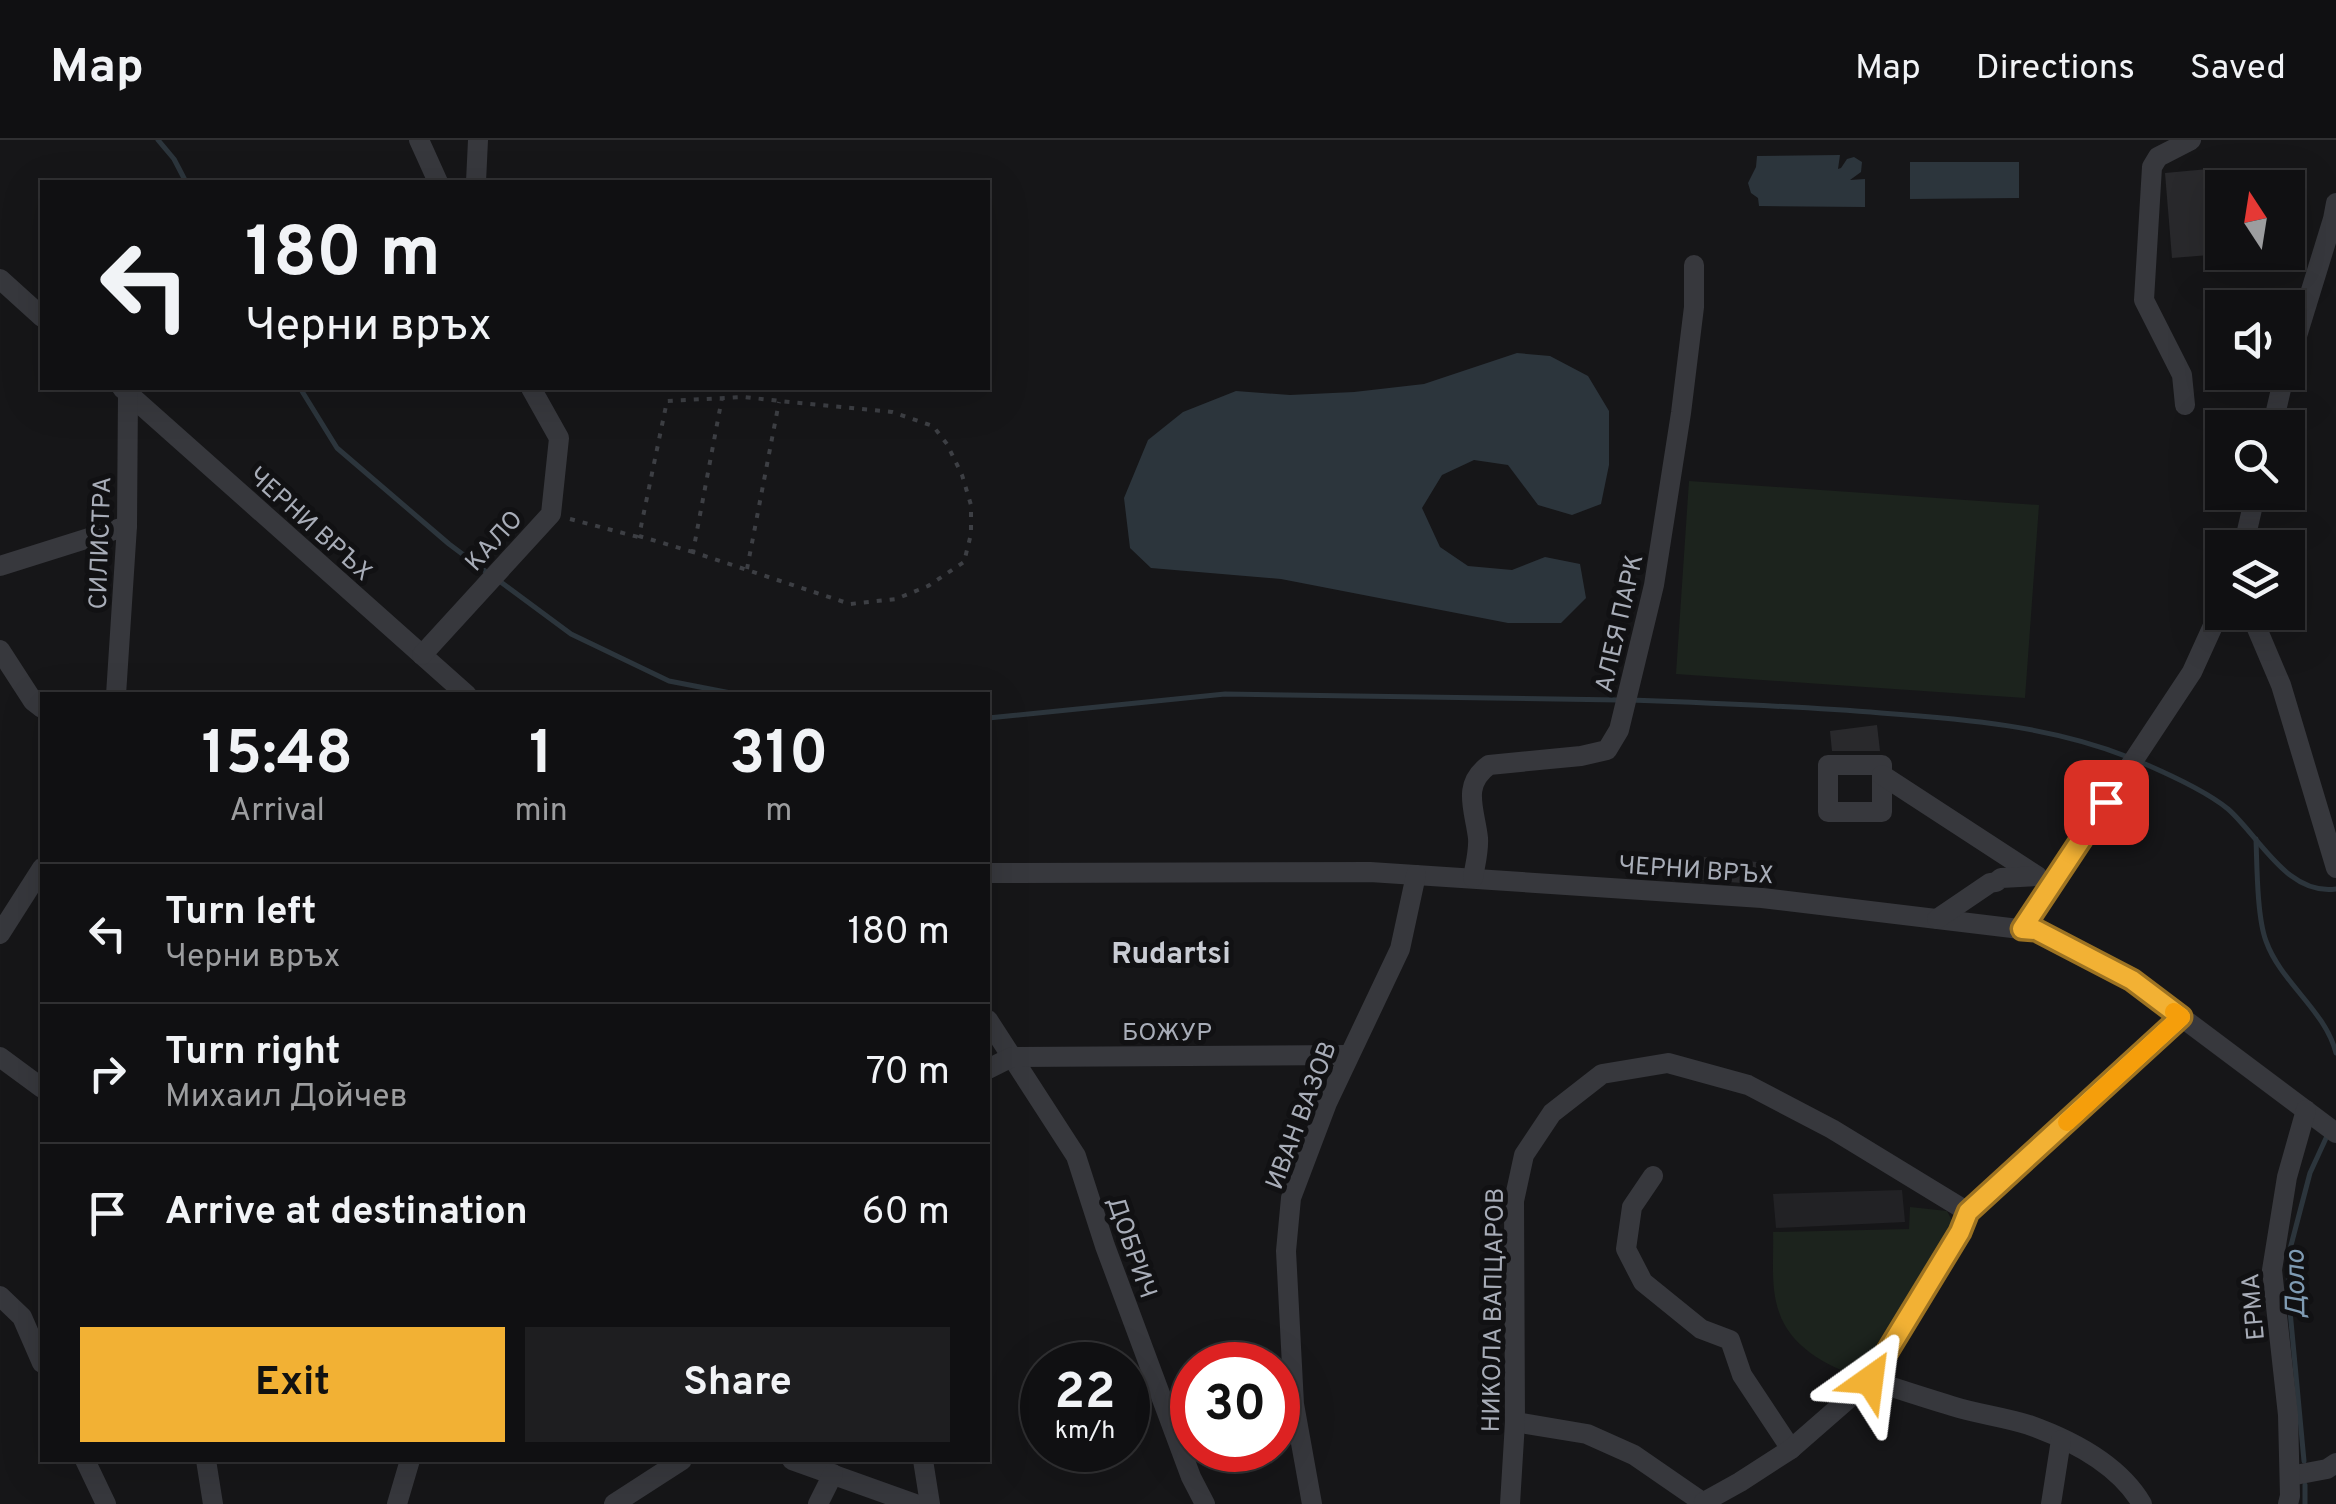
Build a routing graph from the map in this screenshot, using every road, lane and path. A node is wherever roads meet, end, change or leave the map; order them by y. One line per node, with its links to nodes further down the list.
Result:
1 (419, 140): 4 (street)
2 (478, 140): 5 (street)
3 (2191, 140): 15 (street)
4 (437, 180)
5 (476, 180)
6 (2336, 203): 9 (street)
7 (1694, 265): 35 (street, АЛЕЯ ПАРК)
8 (0, 280): 10 (street)
9 (2305, 310)
10 (40, 315)
11 (125, 390): 17 (street, СИЛИСТРА); 25 (street, ЧЕРНИ ВРЪХ)
12 (532, 390): 16 (street, КАЛО)
13 (722, 398): 14 (path); 18 (path); 19 (path)
14 (780, 400): 21 (path); 21 (path)
15 (2186, 405)
16 (550, 514): 18 (path); 25 (street, КАЛО)
17 (128, 526): 20 (street); 26 (street, СИЛИСТРА)
18 (642, 538): 19 (path)
19 (693, 552): 21 (path)
20 (0, 566)
21 (746, 569)
22 (2211, 630): 37 (street)
23 (2257, 630): 30 (street)
24 (0, 650): 28 (street)
25 (422, 655): 27 (street, ЧЕРНИ ВРЪХ)
26 (116, 692)
27 (465, 692)
28 (40, 706)
29 (1882, 776): 36 (street)
30 (2332, 842): 31 (street)
31 (2336, 868)
32 (40, 871): 38 (street)
33 (990, 873): 34 (street, ЧЕРНИ ВРЪХ)
34 (1416, 875): 35 (street, ЧЕРНИ ВРЪХ); 41 (street, ИВАН ВАЗОВ)
35 (1473, 878): 36 (street, ЧЕРНИ ВРЪХ)
36 (1937, 919): 37 (street, ЧЕРНИ ВРЪХ)
37 (2022, 929): 39 (street, ЧЕРНИ ВРЪХ)
38 (0, 934)
39 (2181, 1017): 46 (street, ЧЕРНИ ВРЪХ); 49 (street)
40 (990, 1023): 43 (street, ДОБРИЧ)
41 (1350, 1055): 43 (street, БОЖУР); 74 (street, ИВАН ВАЗОВ)
42 (0, 1056): 45 (street)
43 (1012, 1057): 44 (street, БОЖУР); 73 (street, ДОБРИЧ)
44 (990, 1068)
45 (40, 1086)
46 (2311, 1114): 47 (street, ЧЕРНИ ВРЪХ); 64 (street, ЕРМА)
47 (2336, 1132)
48 (1653, 1176): 55 (street)
49 (1968, 1212): 52 (street); 53 (street, НИКОЛА ВАПЦАРОВ)
50 (0, 1296): 51 (street)
51 (40, 1359)
52 (1870, 1380): 54 (street); 55 (street)
53 (1515, 1422): 65 (street); 75 (street, НИКОЛА ВАПЦАРОВ)
54 (2062, 1440): 76 (street); 77 (street)
55 (1790, 1449): 65 (street)
56 (87, 1462): 66 (street)
57 (206, 1462): 67 (street)
58 (409, 1462): 68 (street)
59 (679, 1462): 69 (street)
60 (798, 1462): 63 (street)
61 (923, 1462): 72 (street)
62 (2336, 1464): 64 (street)
63 (833, 1474): 70 (street); 71 (street)
64 (2290, 1476): 78 (street, ЕРМА)
65 (1704, 1503)
66 (106, 1504)
67 (214, 1504)
68 (397, 1504)
69 (614, 1504)
70 (818, 1504)
71 (915, 1504)
72 (930, 1504)
73 (1205, 1504)
74 (1312, 1504)
75 (1510, 1504)
76 (2050, 1504)
77 (2142, 1504)
78 (2288, 1504)

